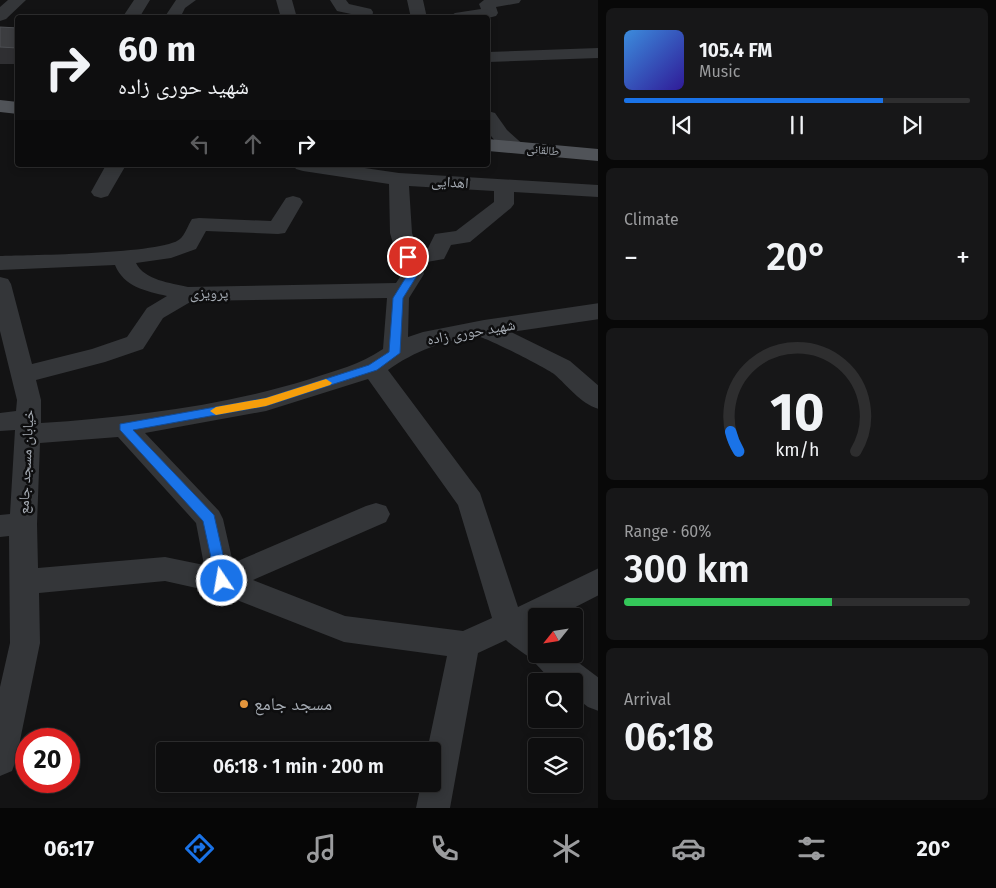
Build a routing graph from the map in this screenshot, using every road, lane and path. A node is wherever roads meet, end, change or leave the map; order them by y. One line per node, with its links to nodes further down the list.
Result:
1 (18, 0): 14 (street)
2 (142, 0): 8 (street)
3 (188, 0): 9 (street)
4 (284, 0): 10 (street)
5 (338, 0): 11 (street)
6 (415, 0): 12 (street)
7 (513, 0): 13 (street)
8 (132, 15)
9 (174, 15)
10 (288, 15)
11 (364, 15)
12 (418, 15)
13 (476, 15)
14 (3, 26)
15 (598, 53): 16 (street)
16 (490, 57)
17 (0, 106): 18 (main road)
18 (15, 108)
19 (490, 120): 21 (street)
20 (490, 145): 21 (main road, طالقانی)
21 (517, 148): 22 (main road, طالقانی)
22 (598, 154)
23 (115, 167): 27 (street)
24 (317, 167): 25 (street, اهدایی)
25 (399, 179): 26 (street, اهدایی); 30 (street)
26 (504, 186): 28 (street, اهدایی); 30 (street)
27 (101, 192)
28 (598, 192)
29 (293, 202): 31 (street)
30 (408, 257): 34 (street)
31 (123, 258): 32 (street); 35 (street, پرویزی)
32 (0, 263)
33 (0, 284): 39 (street, خیابان مسجد جامع)
34 (403, 290): 35 (street, پرویزی); 38 (street)
35 (188, 294): 39 (street)
36 (598, 311): 37 (street, شهید حوری زاده)
37 (484, 328): 38 (street, شهید حوری زاده); 40 (street)
38 (384, 360): 43 (street, شهید حوری زاده); 49 (street)
39 (23, 375): 42 (street, خیابان مسجد جامع)
40 (598, 400)
41 (0, 422): 42 (street, شهید حوری زاده)
42 (28, 427): 43 (street, شهید حوری زاده); 45 (street, خیابان مسجد جامع)
43 (124, 427): 47 (street)
44 (376, 514): 47 (street)
45 (11, 525): 48 (street)
46 (598, 580): 49 (street)
47 (222, 581): 48 (street); 51 (street)
48 (24, 582): 53 (street)
49 (509, 625): 50 (street); 51 (street)
50 (528, 640)
51 (464, 645): 56 (street)
52 (559, 663): 54 (street)
53 (10, 667): 55 (street)
54 (592, 683)
55 (0, 760)
56 (432, 808)

